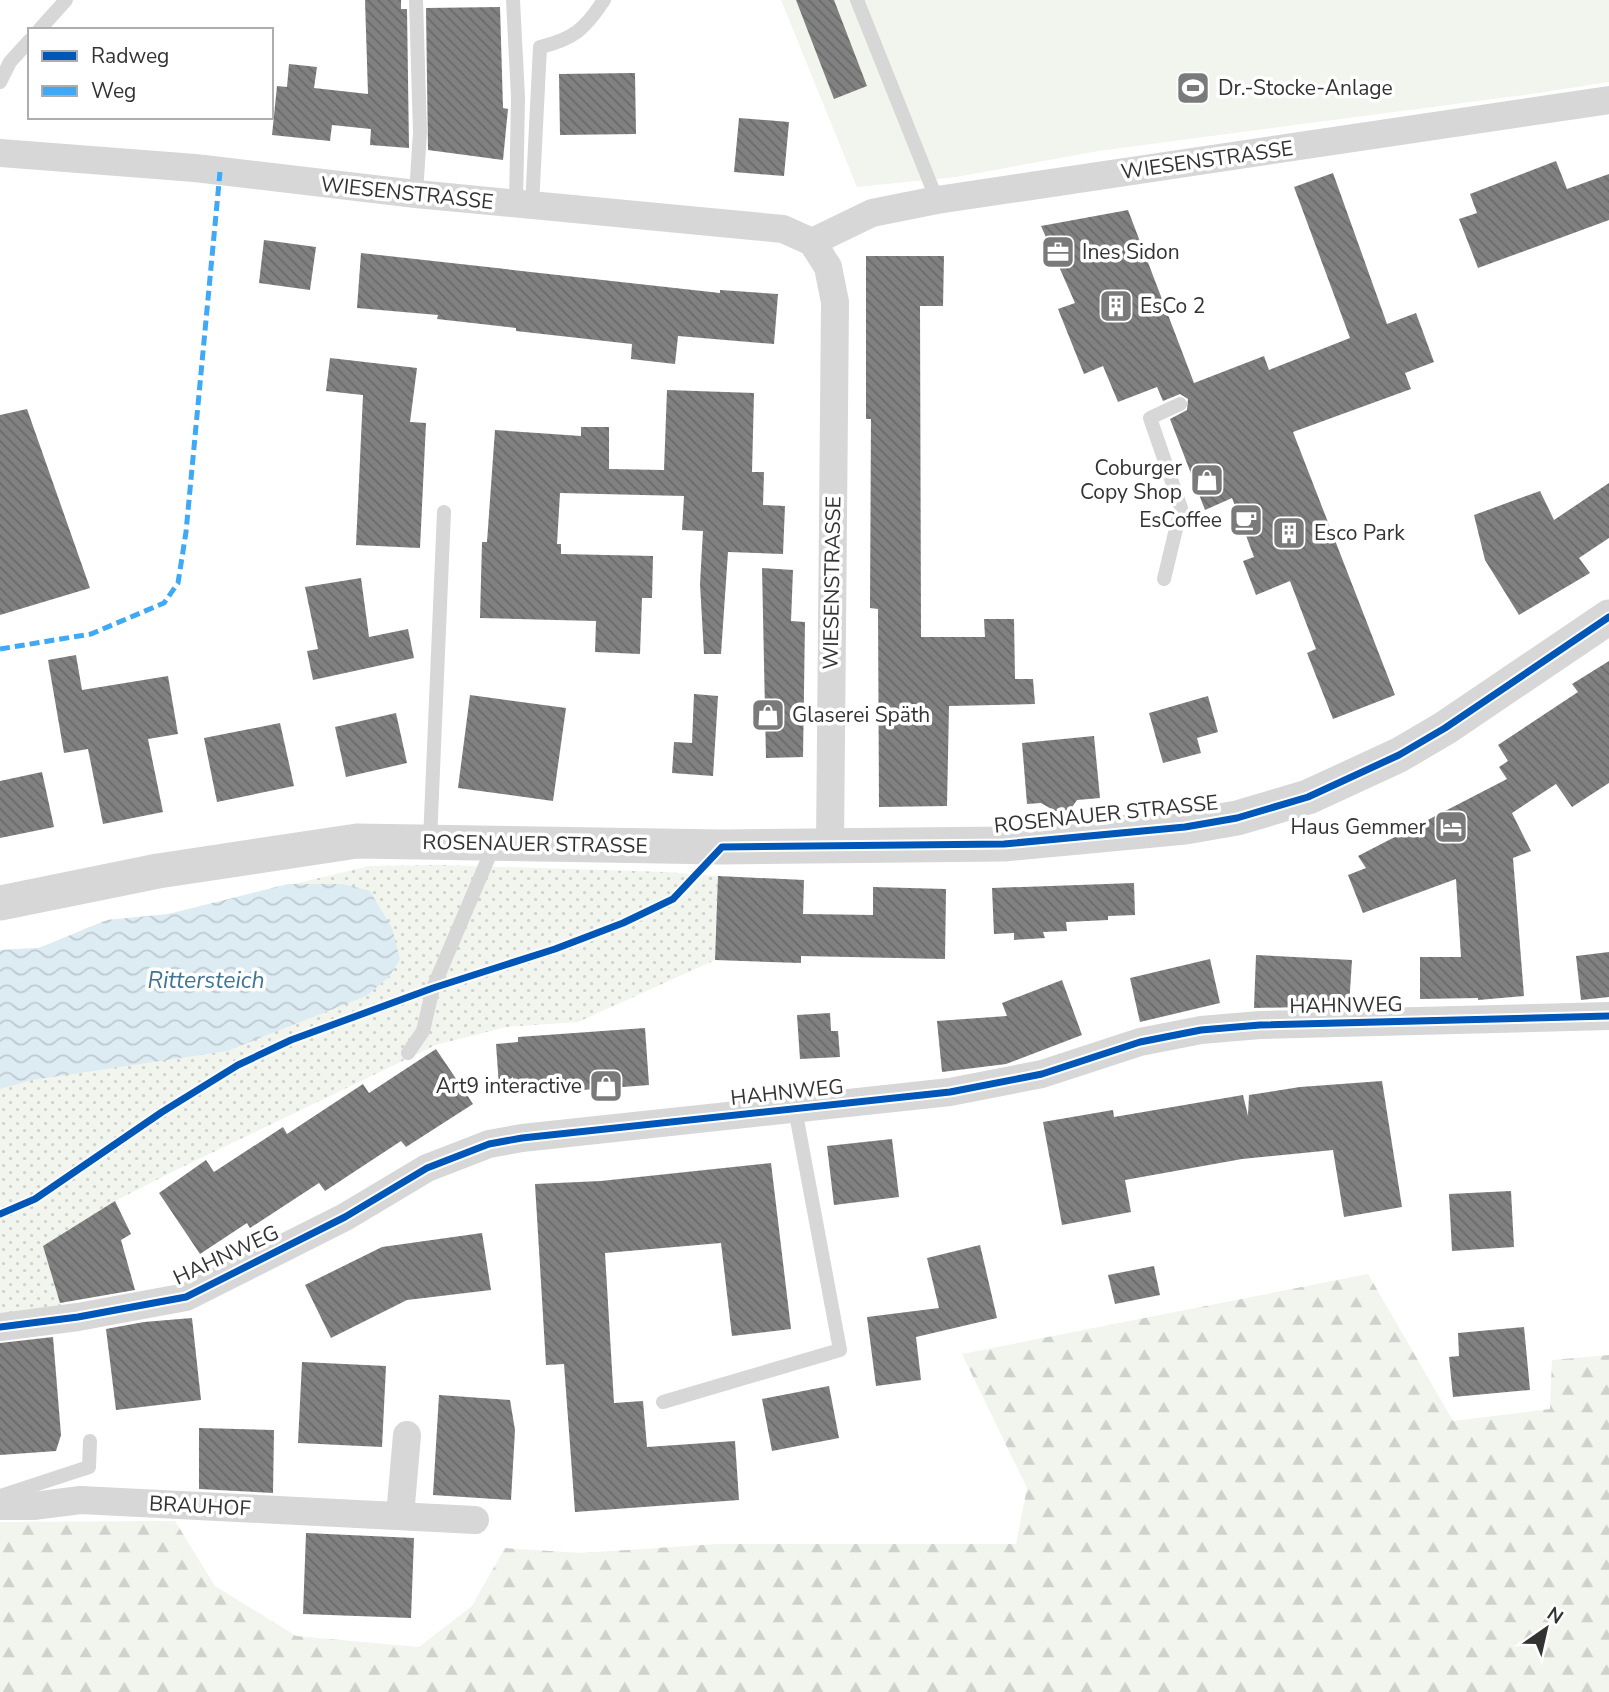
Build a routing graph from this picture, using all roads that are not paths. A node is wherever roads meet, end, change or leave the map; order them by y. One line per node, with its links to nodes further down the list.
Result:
1 (66, 0): 6 (lane)
2 (416, 0): 11 (lane)
3 (513, 0): 13 (lane)
4 (604, 0): 13 (lane)
5 (857, 0): 12 (lane)
6 (41, 28)
7 (28, 42): 8 (lane)
8 (0, 82)
9 (1609, 100): 12 (street, WIESENSTRASSE)
10 (0, 153): 11 (street, WIESENSTRASSE)
11 (416, 194): 13 (street, WIESENSTRASSE)
12 (937, 200): 14 (street, WIESENSTRASSE)
13 (524, 205): 14 (street, WIESENSTRASSE)
14 (812, 242): 21 (street, WIESENSTRASSE)
15 (1180, 404): 17 (lane)
16 (444, 512): 19 (lane)
17 (1164, 579)
18 (1609, 617): 21 (street, ROSENAUER STRASSE)
19 (430, 841): 20 (street, ROSENAUER STRASSE); 22 (street, ROSENAUER STRASSE)
20 (495, 844): 21 (street, ROSENAUER STRASSE); 24 (lane)
21 (830, 846)
22 (0, 903)
23 (1609, 1016): 25 (street, HAHNWEG)
24 (408, 1053)
25 (794, 1109): 26 (street, HAHNWEG); 27 (lane)
26 (0, 1327)
27 (663, 1402)
28 (407, 1435): 32 (street)
29 (90, 1441): 30 (lane)
30 (0, 1496)
31 (0, 1506): 32 (street, BRAUHOF)
32 (400, 1516): 33 (street, BRAUHOF)
33 (475, 1520)

